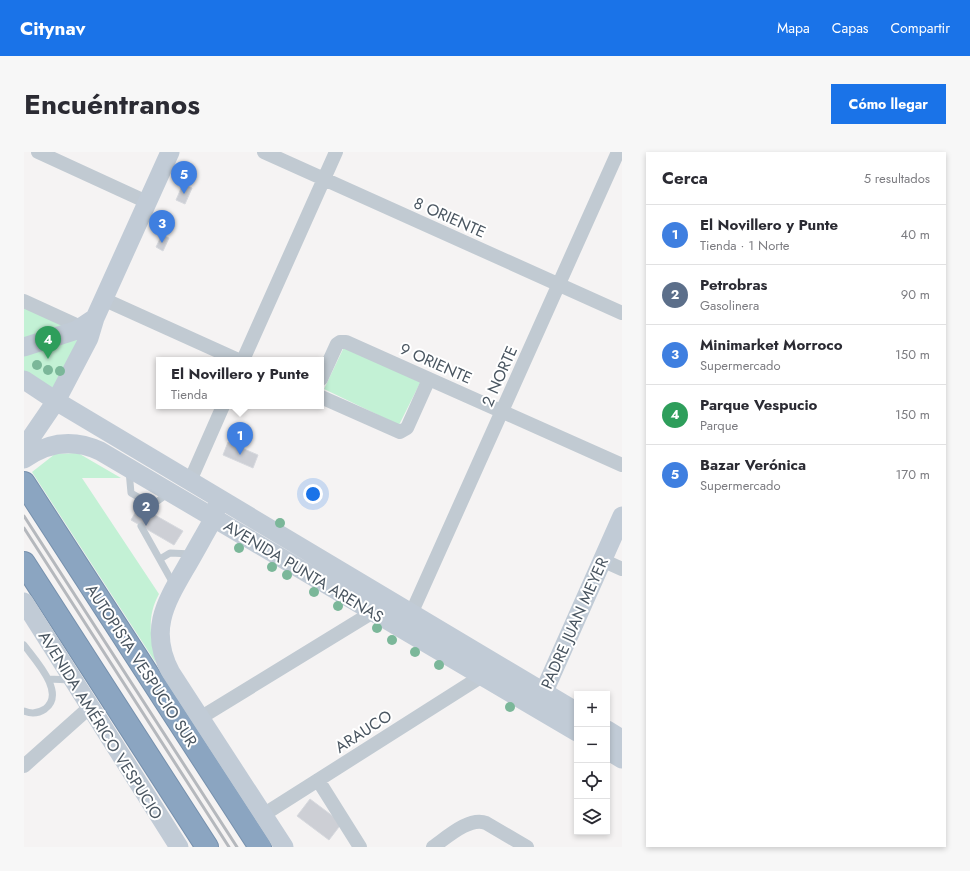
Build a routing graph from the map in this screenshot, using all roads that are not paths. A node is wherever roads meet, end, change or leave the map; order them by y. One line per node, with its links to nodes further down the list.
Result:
1 (38, 152): 8 (street)
2 (170, 152): 8 (main road)
3 (264, 152): 7 (street, 8 ORIENTE)
4 (336, 152): 7 (street)
5 (618, 152): 6 (street); 9 (street, 2 NORTE)
6 (622, 154)
7 (324, 179): 9 (street, 8 ORIENTE); 16 (street)
8 (147, 202): 10 (main road)
9 (559, 284): 12 (street, 8 ORIENTE); 23 (street, 2 NORTE)
10 (103, 299): 13 (main road); 15 (street)
11 (24, 301): 13 (street)
12 (622, 312)
13 (89, 323): 14 (main road); 21 (main road)
14 (24, 347)
15 (231, 357)
16 (244, 357)
17 (324, 372): 18 (street, 9 ORIENTE)
18 (429, 379): 20 (street); 23 (street, 9 ORIENTE)
19 (24, 380): 21 (main road)
20 (324, 398)
21 (56, 401): 24 (main road); 28 (main road, AVENIDA PUNTA ARENAS)
22 (222, 409): 28 (street)
23 (502, 411): 26 (street, 9 ORIENTE); 43 (street, 2 NORTE)
24 (24, 448)
25 (24, 459): 27 (main road, AVENIDA PUNTA ARENAS)
26 (622, 465)
27 (129, 467): 30 (main road, AVENIDA PUNTA ARENAS); 30 (lane)
28 (190, 482): 31 (main road, AVENIDA PUNTA ARENAS)
29 (24, 483): 63 (highway, AUTOPISTA VESPUCIO SUR)
30 (171, 492): 33 (main road, AVENIDA PUNTA ARENAS)
31 (211, 494): 33 (main road); 43 (main road, AVENIDA PUNTA ARENAS)
32 (622, 516): 37 (main road, PADRE JUAN MEYER)
33 (214, 518): 35 (main road); 42 (main road, AVENIDA PUNTA ARENAS)
34 (141, 526): 36 (lane)
35 (193, 554): 36 (lane); 40 (main road)
36 (160, 559): 40 (lane)
37 (602, 560): 39 (street); 48 (main road, PADRE JUAN MEYER)
38 (24, 563): 62 (highway)
39 (622, 569)
40 (175, 587): 52 (main road)
41 (24, 602): 47 (main road, AVENIDA AMÉRICO VESPUCIO)
42 (373, 612): 45 (main road, AVENIDA PUNTA ARENAS); 52 (street)
43 (411, 614): 48 (main road, AVENIDA PUNTA ARENAS)
44 (24, 645): 46 (lane)
45 (482, 676): 48 (main road, AVENIDA PUNTA ARENAS); 59 (street, ARAUCO)
46 (48, 679): 47 (lane); 50 (lane)
47 (74, 681): 49 (main road, AVENIDA AMÉRICO VESPUCIO)
48 (540, 701): 51 (main road, AVENIDA PUNTA ARENAS); 53 (main road, AVENIDA PUNTA ARENAS)
49 (90, 707): 57 (street); 61 (main road, AVENIDA AMÉRICO VESPUCIO)
50 (24, 711)
51 (574, 711)
52 (200, 718): 60 (main road)
53 (574, 729)
54 (610, 732): 55 (main road)
55 (622, 739)
56 (610, 752): 58 (main road)
57 (26, 759)
58 (622, 759)
59 (318, 780): 60 (street, ARAUCO); 65 (street)
60 (263, 815): 64 (main road)
61 (179, 847)
62 (207, 847)
63 (260, 847)
64 (284, 847)
65 (360, 847)
66 (433, 847): 67 (street)
67 (527, 847)

